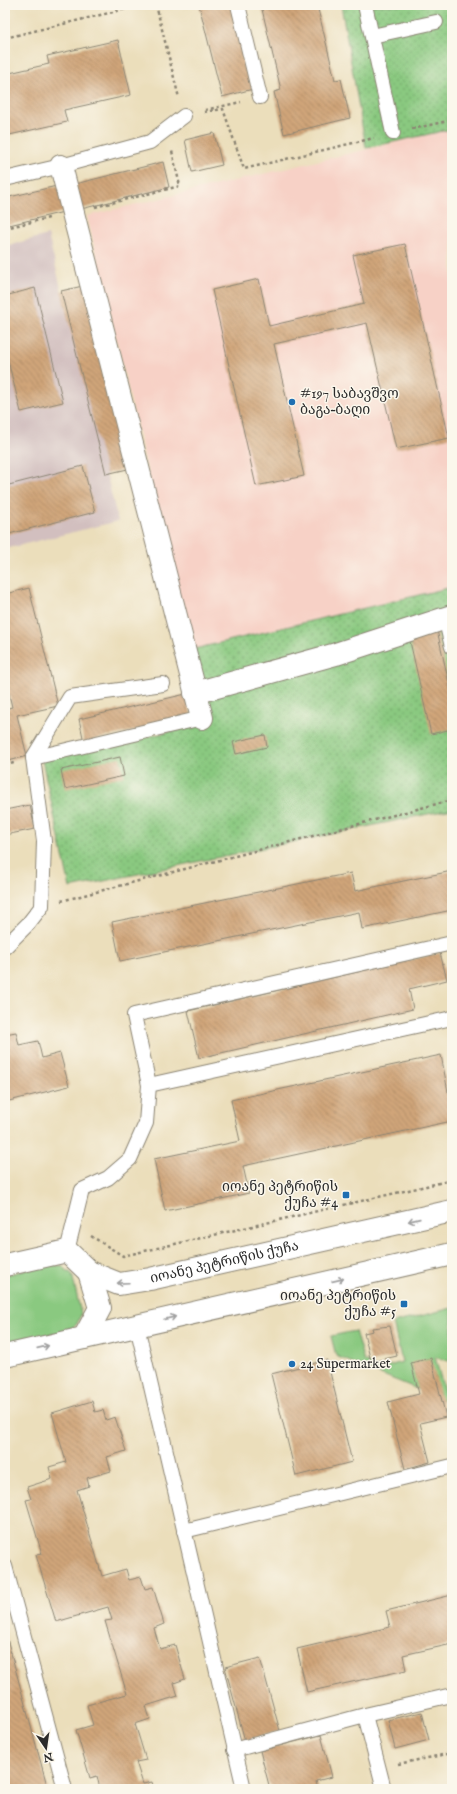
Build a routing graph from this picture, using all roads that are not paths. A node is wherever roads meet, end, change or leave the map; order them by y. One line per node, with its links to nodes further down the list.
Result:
1 (238, 5): 5 (lane)
2 (366, 5): 4 (lane)
3 (436, 22): 4 (lane)
4 (372, 36): 7 (lane)
5 (260, 97)
6 (184, 116): 8 (lane)
7 (394, 134)
8 (61, 166): 9 (lane); 13 (street)
9 (5, 179)
10 (449, 617): 11 (lane); 13 (street)
11 (452, 647)
12 (163, 684): 15 (lane)
13 (196, 694): 14 (street)
14 (202, 718): 15 (lane)
15 (33, 758): 17 (lane)
16 (452, 943): 19 (lane)
17 (5, 947)
18 (452, 1018): 19 (lane)
19 (150, 1085): 21 (lane)
20 (452, 1211): 24 (street, იოანე პეტრიწის ქუჩა, one-way to 24)
21 (66, 1251): 23 (street); 24 (street, იოანე პეტრიწის ქუჩა)
22 (452, 1254): 25 (street, one-way to 22)
23 (5, 1265)
24 (89, 1272): 26 (street)
25 (137, 1326): 26 (street); 29 (lane)
26 (84, 1338): 27 (street, one-way to 26)
27 (5, 1356)
28 (452, 1466): 29 (lane)
29 (184, 1531): 33 (lane)
30 (5, 1566): 34 (lane)
31 (452, 1695): 32 (lane)
32 (365, 1715): 33 (lane); 36 (lane)
33 (234, 1750): 35 (lane)
34 (65, 1789)
35 (244, 1789)
36 (384, 1789)

